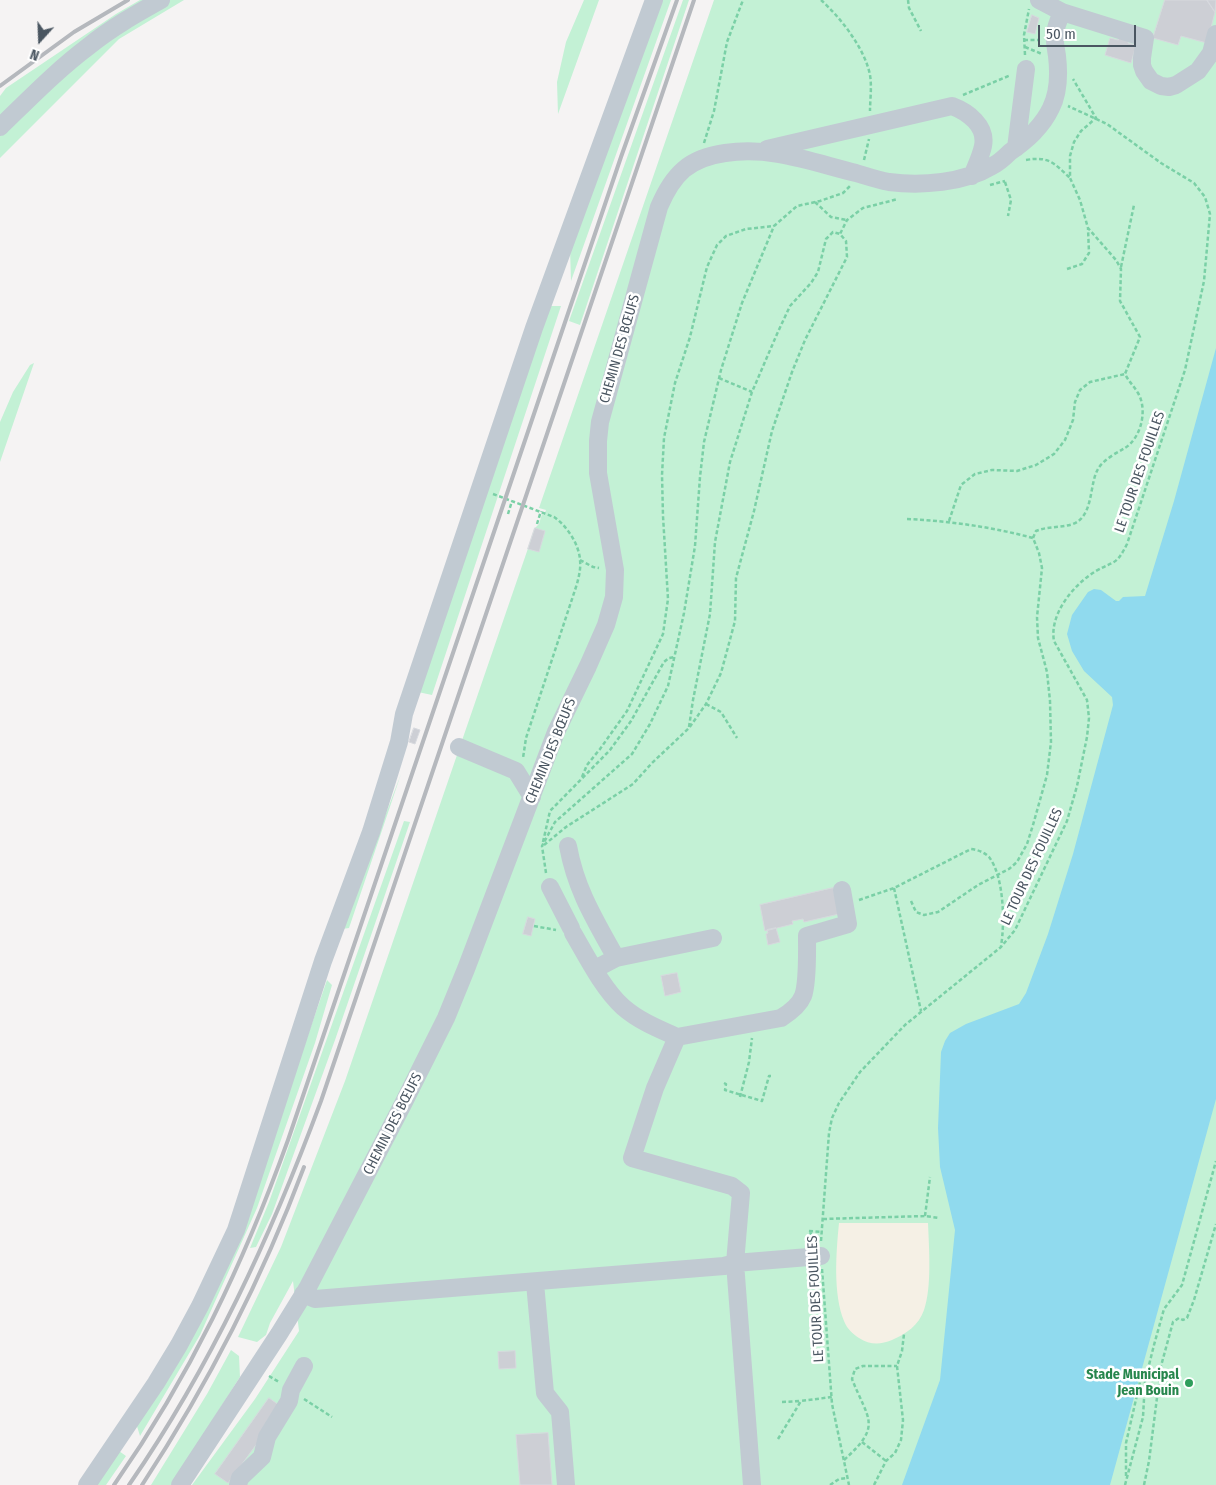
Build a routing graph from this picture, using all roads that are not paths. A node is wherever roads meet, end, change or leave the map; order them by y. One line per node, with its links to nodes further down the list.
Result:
1 (161, 0): 7 (street)
2 (654, 0): 25 (street)
3 (1034, 4): 4 (street)
4 (1062, 12): 5 (street); 9 (street, CHEMIN DES BŒUFS)
5 (1216, 34)
6 (1026, 69): 9 (street)
7 (0, 127)
8 (760, 150): 10 (street, CHEMIN DES BŒUFS); 10 (street); 12 (street, CHEMIN DES BŒUFS)
9 (1020, 154): 10 (street, CHEMIN DES BŒUFS)
10 (977, 182)
11 (459, 747): 12 (street)
12 (532, 797): 23 (street, CHEMIN DES BŒUFS)
13 (568, 846): 17 (street)
14 (550, 887): 18 (street)
15 (842, 890): 19 (street)
16 (713, 938): 17 (street)
17 (616, 958): 18 (street)
18 (595, 970): 19 (street)
19 (677, 1037): 21 (street)
20 (821, 1250): 21 (street)
21 (734, 1262): 22 (street); 29 (street)
22 (535, 1282): 23 (street); 28 (street)
23 (303, 1294): 26 (street, CHEMIN DES BŒUFS)
24 (304, 1366): 27 (street)
25 (87, 1485)
26 (180, 1485)
27 (238, 1485)
28 (566, 1485)
29 (752, 1485)

